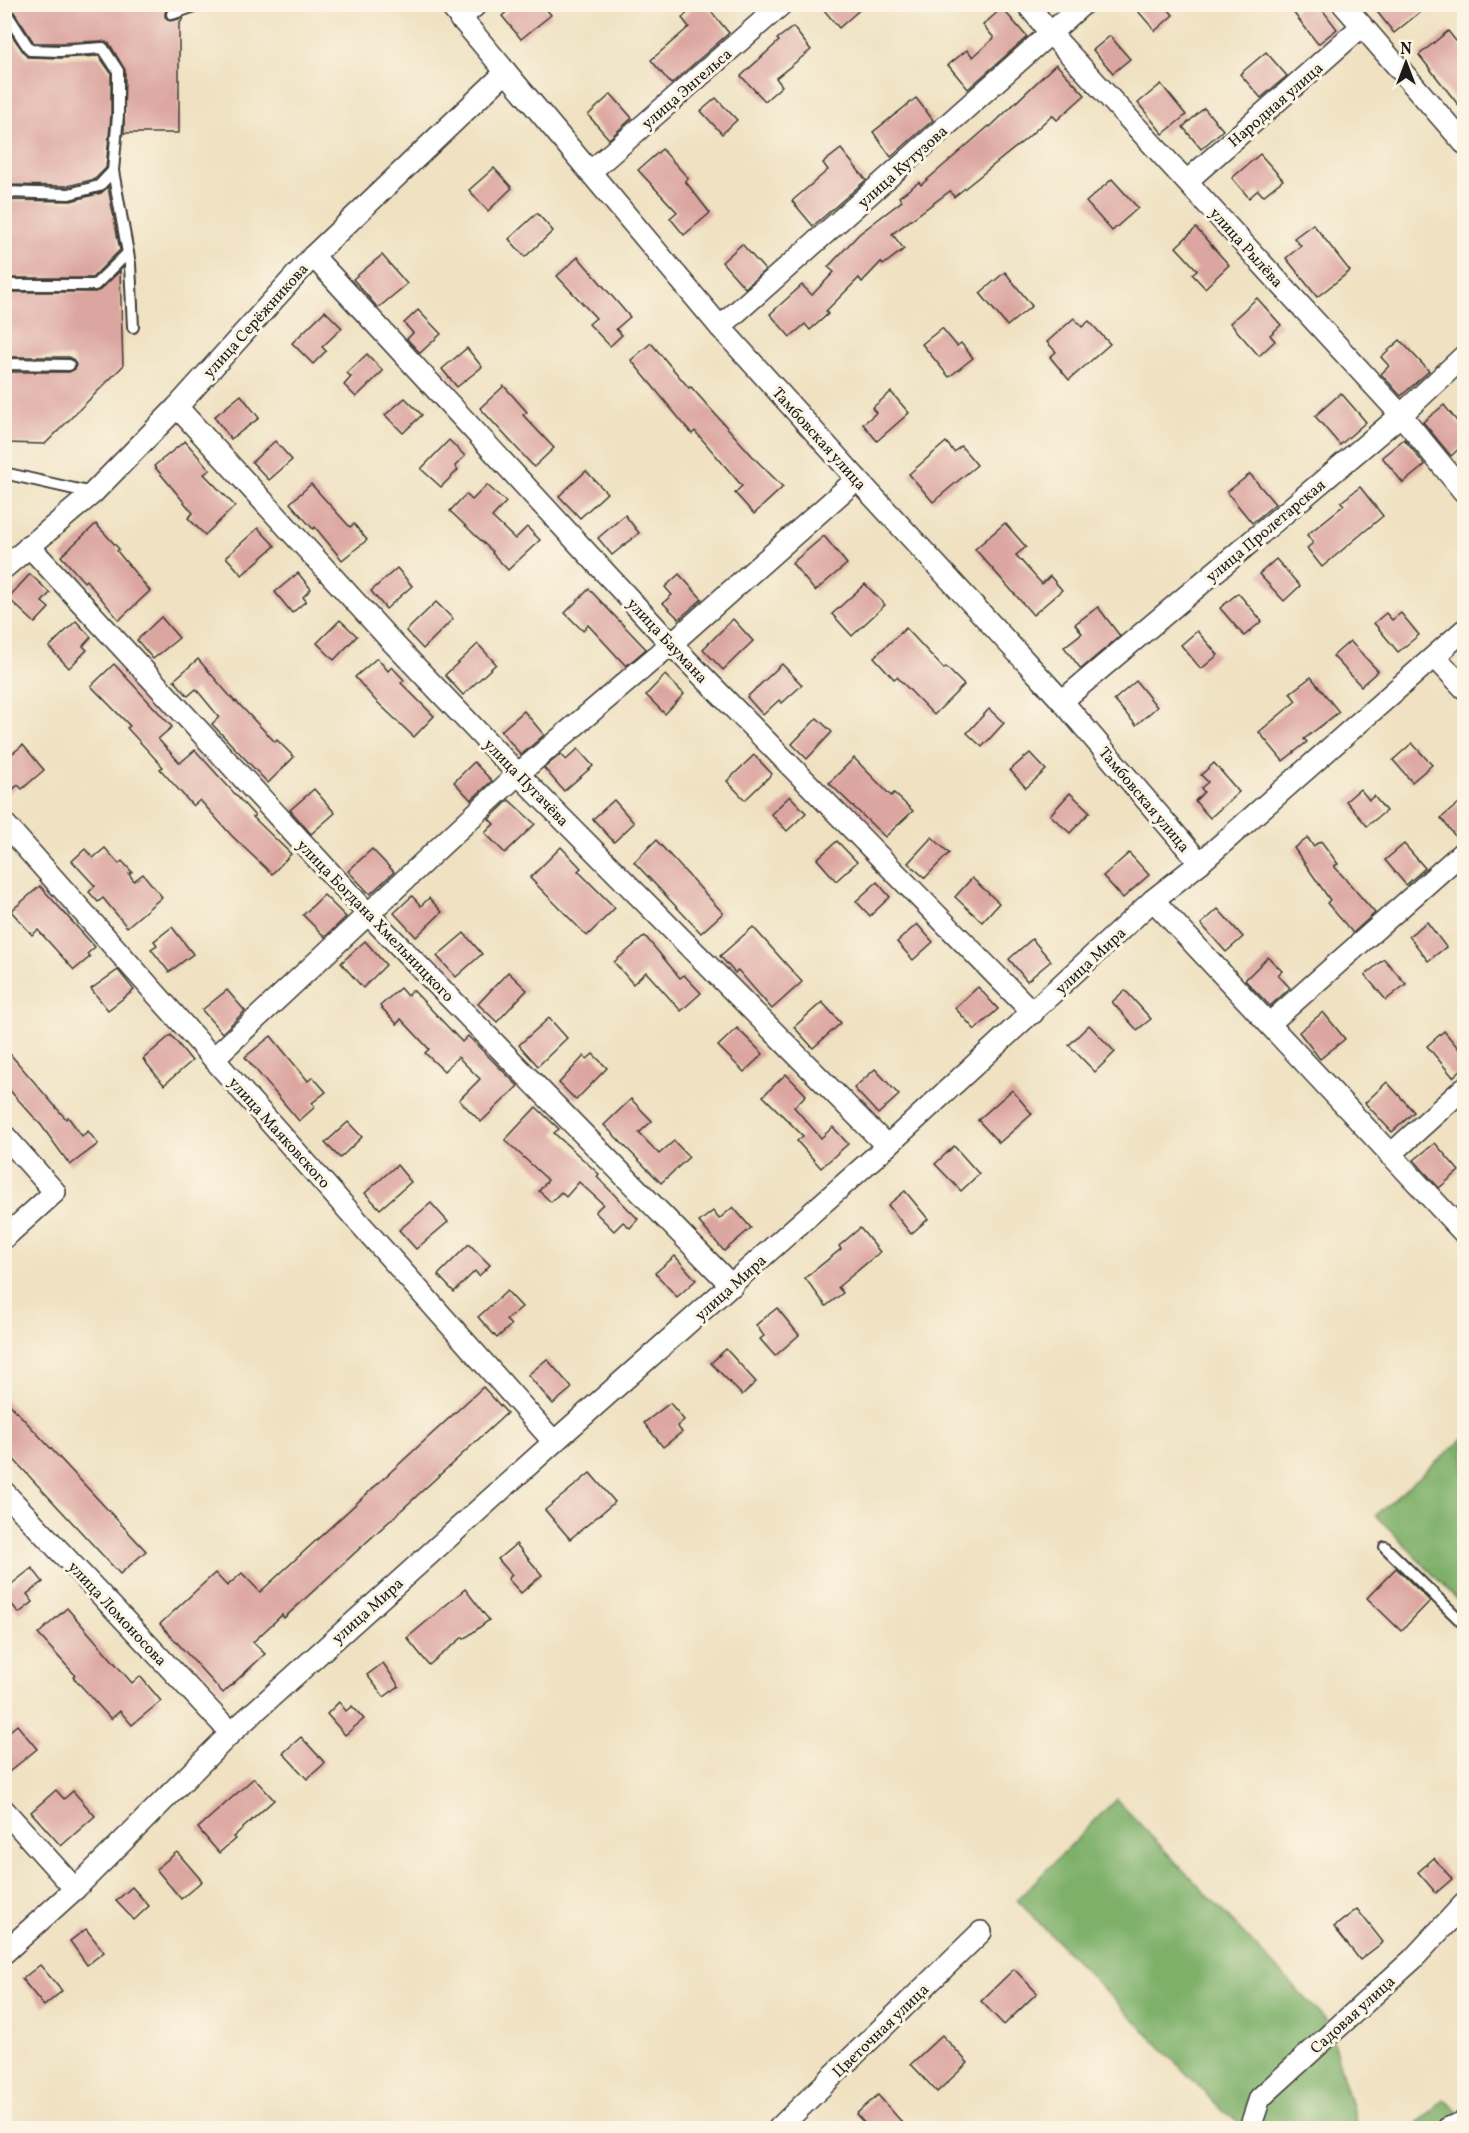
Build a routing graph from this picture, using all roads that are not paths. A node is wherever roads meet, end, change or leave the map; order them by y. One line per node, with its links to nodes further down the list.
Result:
1 (201, 4): 9 (lane)
2 (477, 4): 7 (street)
3 (782, 4): 15 (street, улица Энгельса)
4 (1027, 4): 11 (street, улица Рылёва)
5 (1083, 4): 11 (street, улица Кутузова)
6 (1343, 4): 10 (street)
7 (454, 12): 12 (street, Тамбовская улица)
8 (4, 14): 14 (lane)
9 (172, 14)
10 (1362, 27): 13 (street); 16 (street, Народная улица)
11 (1051, 33): 16 (street, улица Рылёва); 22 (street, улица Кутузова)
12 (506, 72): 15 (street, Тамбовская улица); 19 (street, улица Серёжникова)
13 (1464, 143)
14 (113, 171): 17 (lane); 18 (lane)
15 (590, 172): 22 (street, Тамбовская улица)
16 (1187, 181): 27 (street, улица Рылёва)
17 (4, 192)
18 (129, 253): 20 (lane); 21 (lane)
19 (313, 255): 26 (street, улица Серёжникова); 35 (street, улица Баумана)
20 (4, 285)
21 (133, 327)
22 (720, 327): 29 (street, Тамбовская улица)
23 (1464, 356): 27 (street, улица Пролетарская)
24 (4, 364): 25 (lane)
25 (69, 365)
26 (177, 407): 31 (street, улица Серёжникова); 39 (street, улица Пугачёва)
27 (1401, 415): 30 (street, улица Рылёва); 38 (street, улица Пролетарская)
28 (4, 473): 31 (lane)
29 (857, 479): 35 (street); 38 (street, Тамбовская улица)
30 (1464, 492)
31 (93, 493): 32 (street, улица Серёжникова)
32 (29, 546): 33 (street, улица Серёжникова); 44 (street, улица Богдана Хмельницкого)
33 (4, 568)
34 (1464, 630): 36 (street, улица Мира)
35 (671, 644): 39 (street); 45 (street, улица Баумана)
36 (1434, 657): 37 (street); 42 (street, улица Мира)
37 (1464, 688)
38 (1062, 700): 42 (street, Тамбовская улица)
39 (518, 774): 44 (street); 50 (street, улица Пугачёва)
40 (4, 823): 47 (street, улица Маяковского)
41 (1464, 851): 46 (street)
42 (1200, 863): 43 (street, улица Мира)
43 (1153, 900): 45 (street, улица Мира); 46 (street)
44 (369, 915): 47 (street); 54 (street, улица Богдана Хмельницкого)
45 (1034, 1013): 50 (street, улица Мира)
46 (1269, 1024): 51 (street)
47 (214, 1058): 55 (street, улица Маяковского)
48 (1464, 1088): 51 (street)
49 (4, 1135): 53 (street)
50 (887, 1146): 54 (street, улица Мира)
51 (1390, 1155): 52 (street)
52 (1464, 1233)
53 (4, 1238)
54 (732, 1286): 55 (street, улица Мира)
55 (554, 1442): 59 (street, улица Мира)
56 (4, 1492): 59 (street, улица Ломоносова)
57 (1385, 1547): 58 (lane)
58 (1464, 1624)
59 (231, 1733): 61 (street, улица Мира)
60 (4, 1810): 61 (street)
61 (75, 1889): 64 (street, улица Мира)
62 (1464, 1904): 67 (street, Садовая улица)
63 (981, 1932): 66 (street, Цветочная улица)
64 (4, 1953)
65 (1464, 2122): 68 (street)
66 (779, 2128)
67 (1250, 2128)
68 (1448, 2128)

